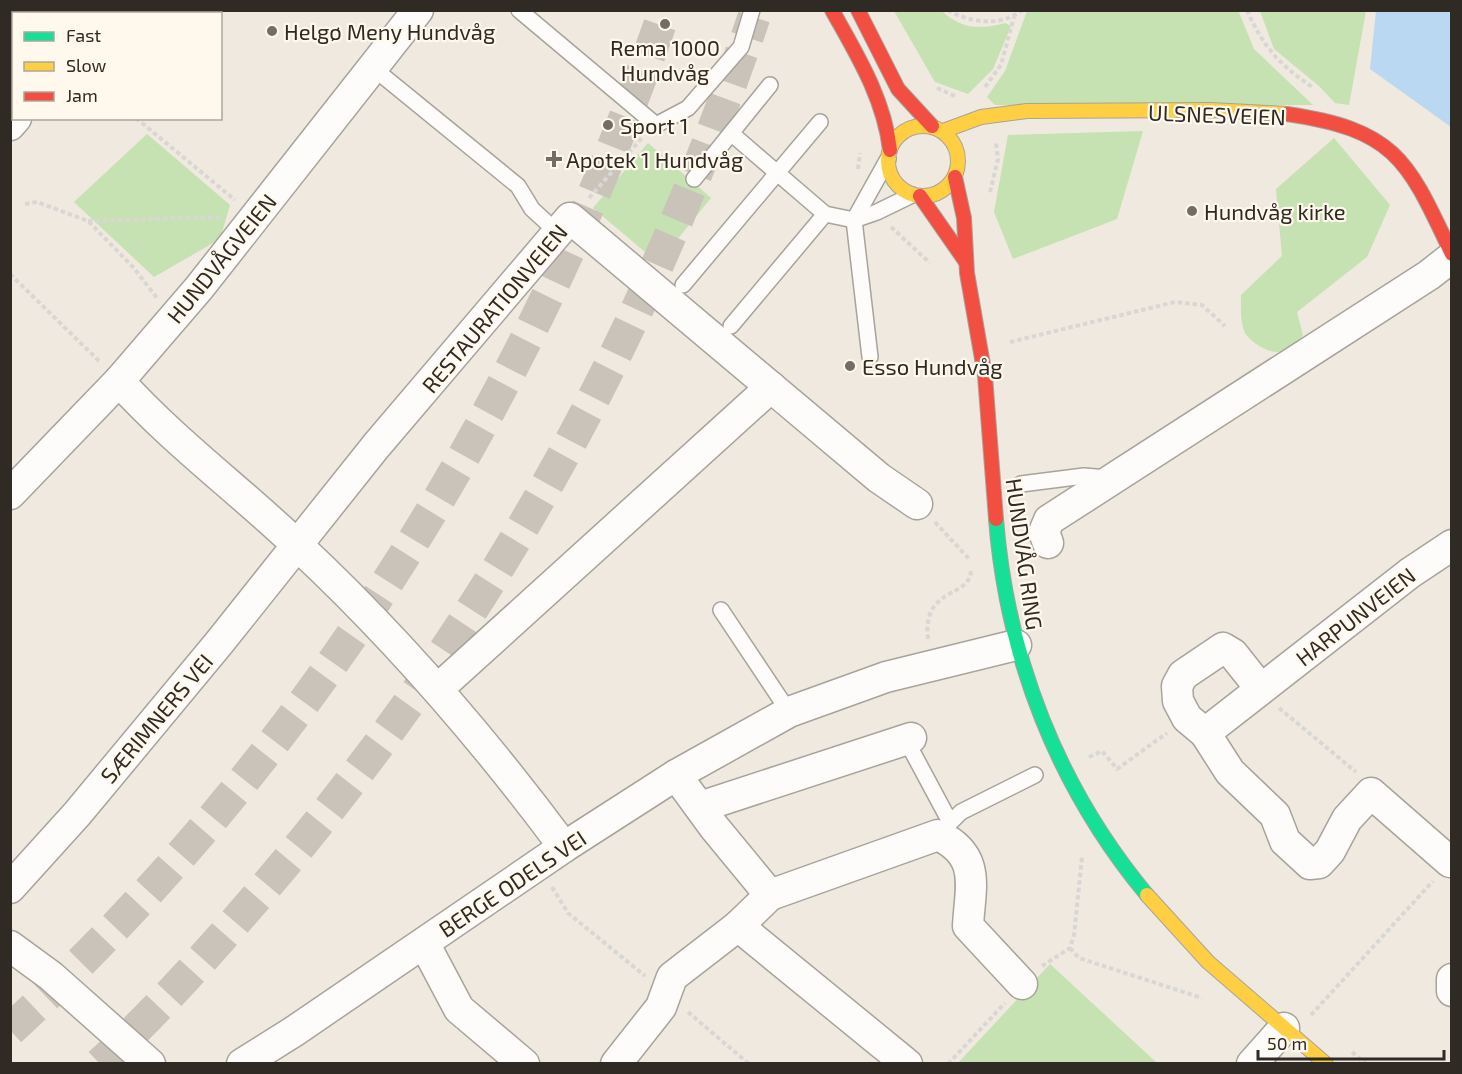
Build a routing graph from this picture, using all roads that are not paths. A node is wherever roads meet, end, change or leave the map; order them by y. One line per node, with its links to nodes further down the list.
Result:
1 (418, 10): 6 (street, HUNDVÅGVEIEN)
2 (519, 10): 3 (lane)
3 (752, 10)
4 (832, 10): 14 (main road)
5 (858, 10): 10 (main road)
6 (372, 67): 21 (lane); 27 (street, HUNDVÅGVEIEN)
7 (770, 85): 11 (lane)
8 (1022, 113): 10 (main road, ULSNESVEIEN); 12 (main road, ULSNESVEIEN); 22 (main road, ULSNESVEIEN)
9 (820, 122): 16 (lane)
10 (937, 129): 14 (main road); 15 (main road)
11 (732, 134): 16 (lane); 17 (lane)
12 (993, 134)
13 (971, 151): 15 (main road)
14 (889, 155): 18 (main road); 20 (lane)
15 (957, 171): 18 (main road); 23 (main road, HUNDVÅG RING)
16 (776, 173): 19 (lane); 24 (lane)
17 (694, 179)
18 (916, 196): 20 (lane); 23 (main road, HUNDVÅG RING)
19 (825, 214): 20 (lane); 25 (lane)
20 (854, 220): 26 (lane)
21 (563, 225): 28 (street, RESTAURATIONVEIEN); 34 (street, RESTAURATIONVEIEN)
22 (1452, 256): 29 (street, ULSNESVEIEN)
23 (966, 262): 37 (main road, HUNDVÅG RING)
24 (683, 285)
25 (731, 326)
26 (870, 357)
27 (119, 381): 31 (street, HUNDVÅGVEIEN); 34 (street)
28 (771, 387): 32 (street, RESTAURATIONVEIEN); 38 (street)
29 (1114, 480): 30 (lane); 33 (street, ULSNESVEIEN)
30 (1021, 484)
31 (10, 494)
32 (917, 504)
33 (1048, 543)
34 (298, 545): 38 (street); 49 (street, SÆRIMNERS VEI)
35 (1452, 545): 39 (street, HARPUNVEIEN)
36 (721, 610): 40 (lane)
37 (1016, 645): 40 (street, BERGE ODELS VEI); 57 (main road, HUNDVÅG RING)
38 (439, 688): 47 (street)
39 (1260, 688): 41 (street, HARPUNVEIEN); 41 (street)
40 (789, 712): 43 (street, BERGE ODELS VEI)
41 (1196, 726): 48 (street)
42 (909, 739): 45 (street); 46 (lane)
43 (676, 775): 45 (street); 47 (street, BERGE ODELS VEI)
44 (1035, 775): 46 (lane)
45 (700, 807): 50 (street)
46 (944, 829): 50 (street); 55 (street)
47 (564, 847): 52 (street, BERGE ODELS VEI)
48 (1451, 862)
49 (10, 888)
50 (770, 895): 51 (street)
51 (738, 926): 61 (street); 62 (street)
52 (424, 943): 59 (street, BERGE ODELS VEI); 60 (street)
53 (10, 946): 58 (street)
54 (1452, 979): 56 (street)
55 (1022, 984)
56 (1452, 991)
57 (1298, 1018): 63 (street); 64 (main road, HUNDVÅG RING)
58 (150, 1064)
59 (242, 1064)
60 (524, 1064)
61 (616, 1064)
62 (907, 1064)
63 (1252, 1064)
64 (1326, 1064)

